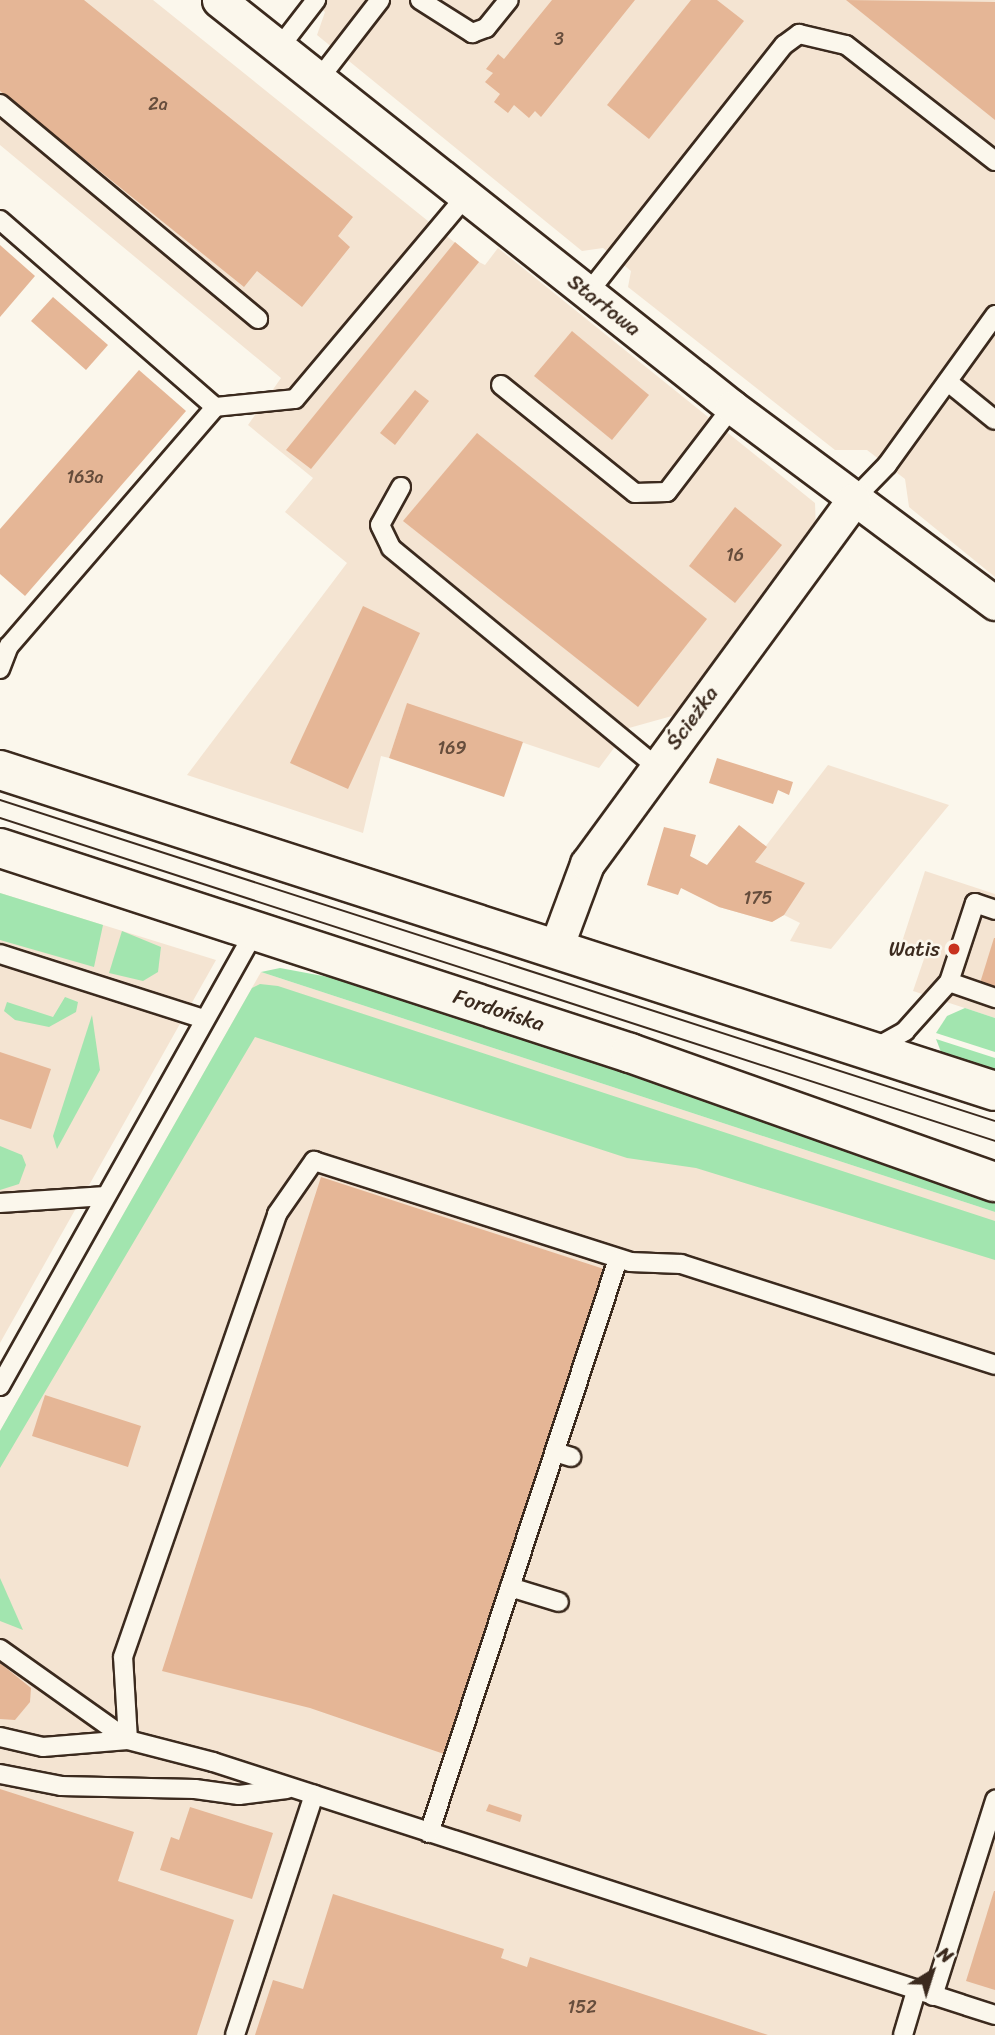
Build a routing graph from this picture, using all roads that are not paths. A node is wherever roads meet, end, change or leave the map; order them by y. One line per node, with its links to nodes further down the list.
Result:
1 (219, 0): 6 (street, Startowa)
2 (316, 0): 6 (lane)
3 (380, 0): 7 (lane)
4 (420, 0): 5 (lane)
5 (509, 0)
6 (279, 48): 7 (street, Startowa)
7 (318, 79): 10 (street, Startowa)
8 (0, 104): 14 (lane)
9 (995, 161): 12 (lane)
10 (466, 196): 12 (street, Startowa); 17 (lane)
11 (0, 220): 17 (lane)
12 (588, 293): 18 (street, Startowa)
13 (995, 315): 15 (lane)
14 (258, 319)
15 (948, 382): 19 (lane); 21 (lane)
16 (501, 385): 18 (lane)
17 (215, 407): 23 (lane)
18 (732, 407): 21 (street, Startowa)
19 (995, 420)
20 (401, 487): 24 (lane)
21 (853, 500): 22 (street, Startowa); 24 (street, Ścieżka)
22 (995, 603)
23 (0, 669)
24 (657, 767): 29 (street, Ścieżka)
25 (0, 770): 29 (main road)
26 (0, 848): 28 (main road, Fordońska)
27 (995, 910): 31 (lane)
28 (255, 931): 33 (lane); 36 (main road, Fordońska)
29 (555, 950): 34 (main road)
30 (0, 954): 33 (lane)
31 (948, 982): 32 (lane); 34 (lane)
32 (995, 998)
33 (204, 1019): 37 (lane)
34 (868, 1051): 35 (main road)
35 (995, 1091)
36 (995, 1182)
37 (106, 1196): 38 (lane); 41 (lane)
38 (0, 1203)
39 (618, 1259): 40 (lane); 42 (lane); 46 (lane)
40 (995, 1365)
41 (0, 1386)
42 (510, 1587): 43 (lane); 51 (lane)
43 (559, 1602)
44 (0, 1649): 46 (lane)
45 (0, 1737): 46 (lane)
46 (128, 1740): 48 (lane)
47 (0, 1774): 48 (lane)
48 (294, 1788): 49 (lane)
49 (314, 1795): 51 (lane); 54 (lane)
50 (995, 1800): 52 (lane)
51 (429, 1833): 52 (lane)
52 (925, 1994): 53 (lane); 55 (lane)
53 (995, 2015)
54 (235, 2035)
55 (903, 2035)

